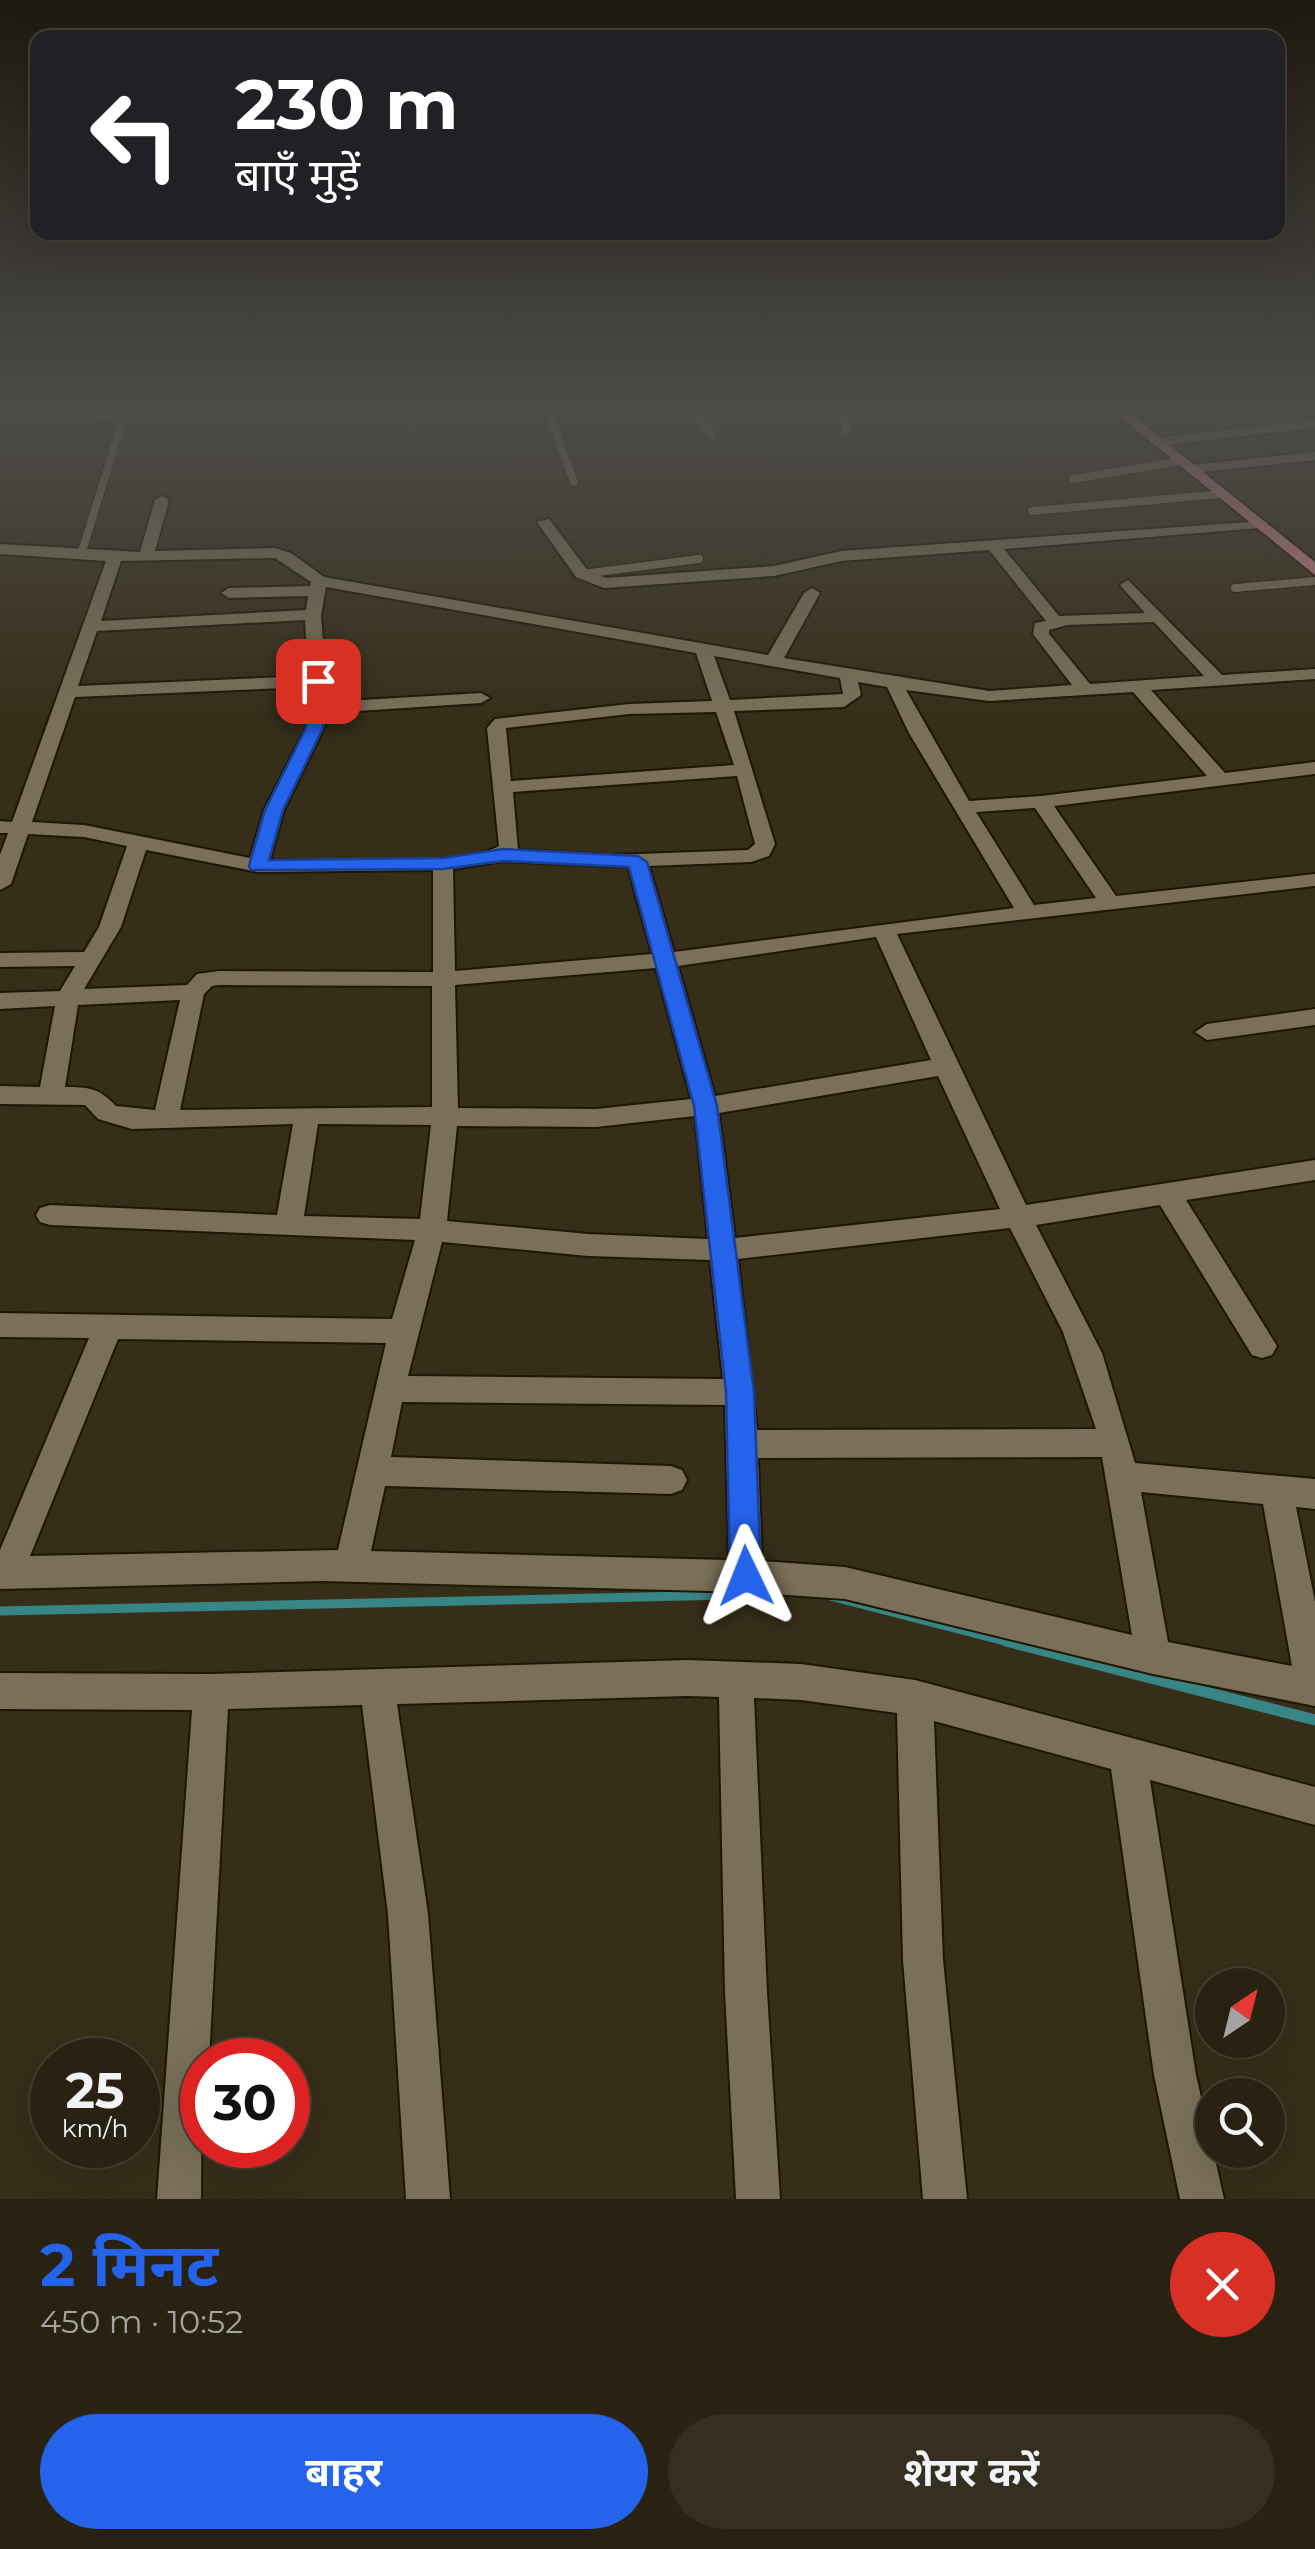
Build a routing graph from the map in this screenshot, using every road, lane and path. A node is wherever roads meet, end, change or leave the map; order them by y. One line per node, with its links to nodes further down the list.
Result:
1 (94, 514): 8 (lane)
2 (158, 514): 9 (street)
3 (1247, 514): 5 (main road)
4 (544, 522): 13 (street)
5 (1260, 524): 6 (street); 12 (main road)
6 (993, 545): 13 (street); 22 (street)
7 (0, 548): 8 (street)
8 (82, 555): 10 (street)
9 (146, 556): 10 (street); 16 (street)
10 (115, 557): 23 (street)
11 (699, 559): 13 (lane)
12 (1315, 570)
13 (582, 574)
14 (1315, 581): 17 (lane)
15 (1128, 585): 21 (street)
16 (317, 586): 18 (street); 20 (street); 24 (street)
17 (1236, 588)
18 (229, 593)
19 (812, 593): 25 (street)
20 (313, 616): 23 (street); 28 (street)
21 (1158, 617): 22 (street); 30 (street)
22 (1061, 622): 33 (street)
23 (90, 626): 32 (street)
24 (702, 646): 25 (street); 35 (street)
25 (774, 660): 26 (street)
26 (848, 673): 29 (street); 35 (street)
27 (1315, 674): 30 (street)
28 (318, 681): 32 (street); 36 (street)
29 (893, 681): 33 (street); 42 (street)
30 (1218, 682): 31 (street)
31 (1139, 688): 33 (street); 39 (street)
32 (65, 692): 43 (street)
33 (1087, 692)
34 (481, 698): 36 (street)
35 (720, 705): 38 (street); 40 (street)
36 (318, 708): 48 (street)
37 (1315, 768): 39 (street)
38 (745, 770): 40 (street); 46 (street)
39 (1220, 778): 41 (street)
40 (505, 787): 45 (street)
41 (1040, 802): 42 (street); 51 (street)
42 (962, 807): 52 (street)
43 (10, 826): 44 (street); 50 (street)
44 (138, 842): 48 (street); 55 (street)
45 (503, 855): 46 (street); 47 (street)
46 (638, 862): 56 (street)
47 (443, 864): 48 (street); 57 (street)
48 (258, 866)
49 (1315, 880): 51 (street)
50 (0, 884)
51 (1111, 904): 52 (street)
52 (1027, 911): 53 (street)
53 (884, 929): 56 (street); 63 (street)
54 (0, 960): 55 (street)
55 (91, 960): 59 (street)
56 (667, 960): 57 (street); 66 (street)
57 (445, 979): 58 (street); 67 (street)
58 (193, 992): 59 (street); 69 (street)
59 (68, 997): 60 (street); 64 (street)
60 (2, 1009)
61 (1315, 1016): 62 (street)
62 (1207, 1032)
63 (945, 1066): 66 (street); 73 (street)
64 (51, 1094): 65 (street); 69 (street)
65 (0, 1095)
66 (706, 1106): 67 (street); 76 (street)
67 (445, 1114): 68 (street); 75 (street)
68 (307, 1115): 69 (street); 74 (street)
69 (166, 1118)
70 (1315, 1170): 71 (street)
71 (1169, 1196): 73 (street); 80 (street)
72 (50, 1215): 74 (street)
73 (1018, 1217): 76 (street); 83 (street)
74 (289, 1226): 75 (street)
75 (432, 1230): 76 (street); 79 (street)
76 (724, 1250): 82 (street)
77 (0, 1324): 78 (street)
78 (108, 1328): 79 (street); 91 (street)
79 (403, 1331): 81 (street)
80 (1262, 1346)
81 (390, 1389): 82 (street); 85 (street)
82 (740, 1392): 84 (street)
83 (1116, 1443): 84 (street); 86 (street)
84 (742, 1444): 92 (street)
85 (372, 1471): 87 (street); 90 (street)
86 (1121, 1476): 88 (street); 93 (street)
87 (671, 1480)
88 (1277, 1490): 89 (street); 96 (street)
89 (1315, 1494)
90 (351, 1565): 91 (street); 92 (street)
91 (3, 1573)
92 (746, 1576): 93 (street)
93 (1152, 1657): 96 (street)
94 (736, 1680): 95 (street); 99 (street); 104 (street)
95 (377, 1686): 98 (street); 103 (street)
96 (1314, 1688)
97 (0, 1691): 98 (street)
98 (211, 1692): 102 (street)
99 (914, 1698): 100 (street); 105 (street)
100 (1127, 1753): 101 (street); 106 (street)
101 (1315, 1806)
102 (178, 2199)
103 (428, 2199)
104 (758, 2199)
105 (945, 2199)
106 (1202, 2199)

